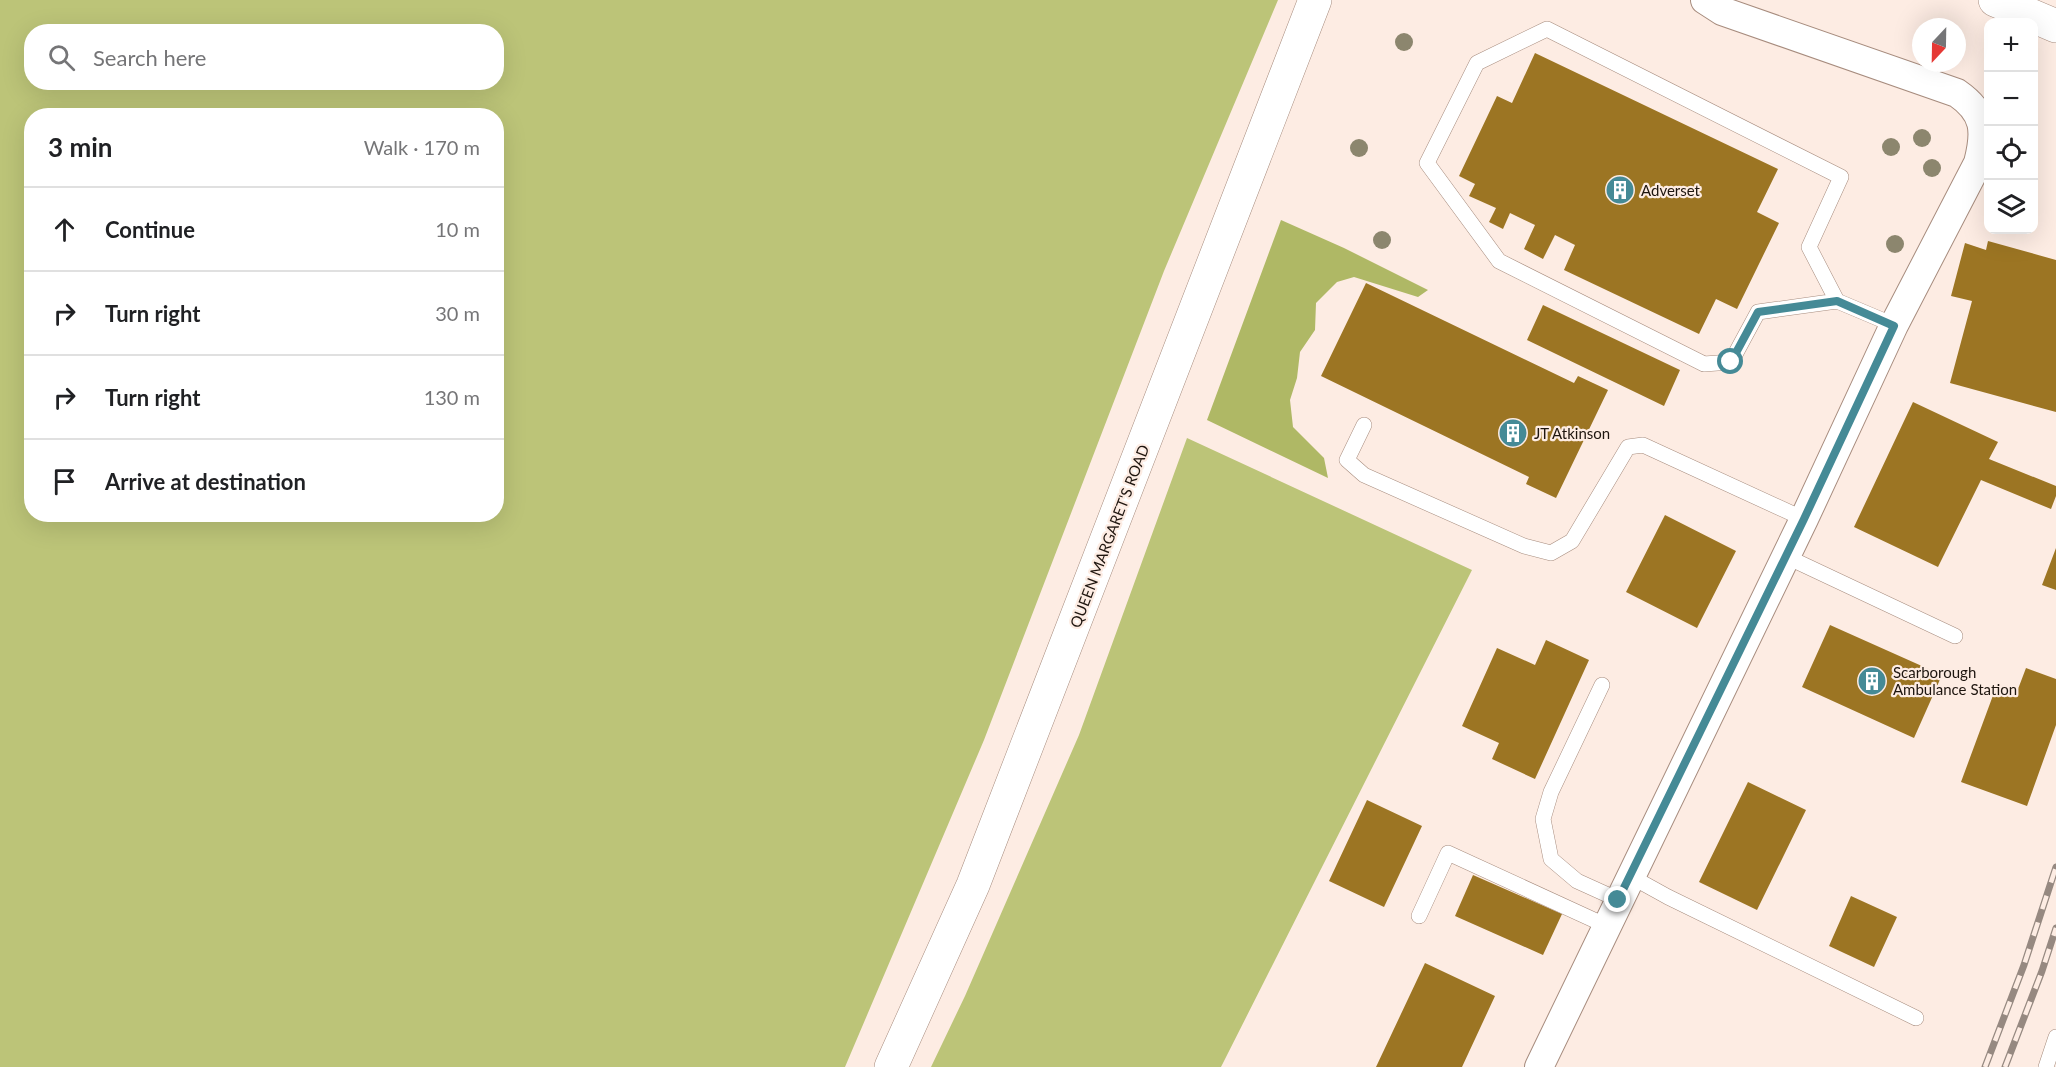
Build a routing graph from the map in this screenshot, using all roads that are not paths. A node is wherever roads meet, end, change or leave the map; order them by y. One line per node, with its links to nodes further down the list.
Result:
1 (1315, 0): 17 (main road, QUEEN MARGARET'S ROAD)
2 (1705, 0): 6 (street)
3 (1995, 0): 4 (main road)
4 (2056, 26)
5 (1837, 301): 5 (lane); 6 (lane)
6 (1894, 326): 8 (street)
7 (1364, 425): 8 (lane)
8 (1804, 519): 9 (street)
9 (1785, 556): 10 (lane); 12 (street)
10 (1954, 636)
11 (1602, 685): 12 (lane)
12 (1624, 888): 14 (street); 15 (lane)
13 (1419, 916): 14 (lane)
14 (1607, 926): 18 (street)
15 (1916, 1018)
16 (2056, 1037): 19 (lane)
17 (891, 1067)
18 (1539, 1067)
19 (2046, 1067)

